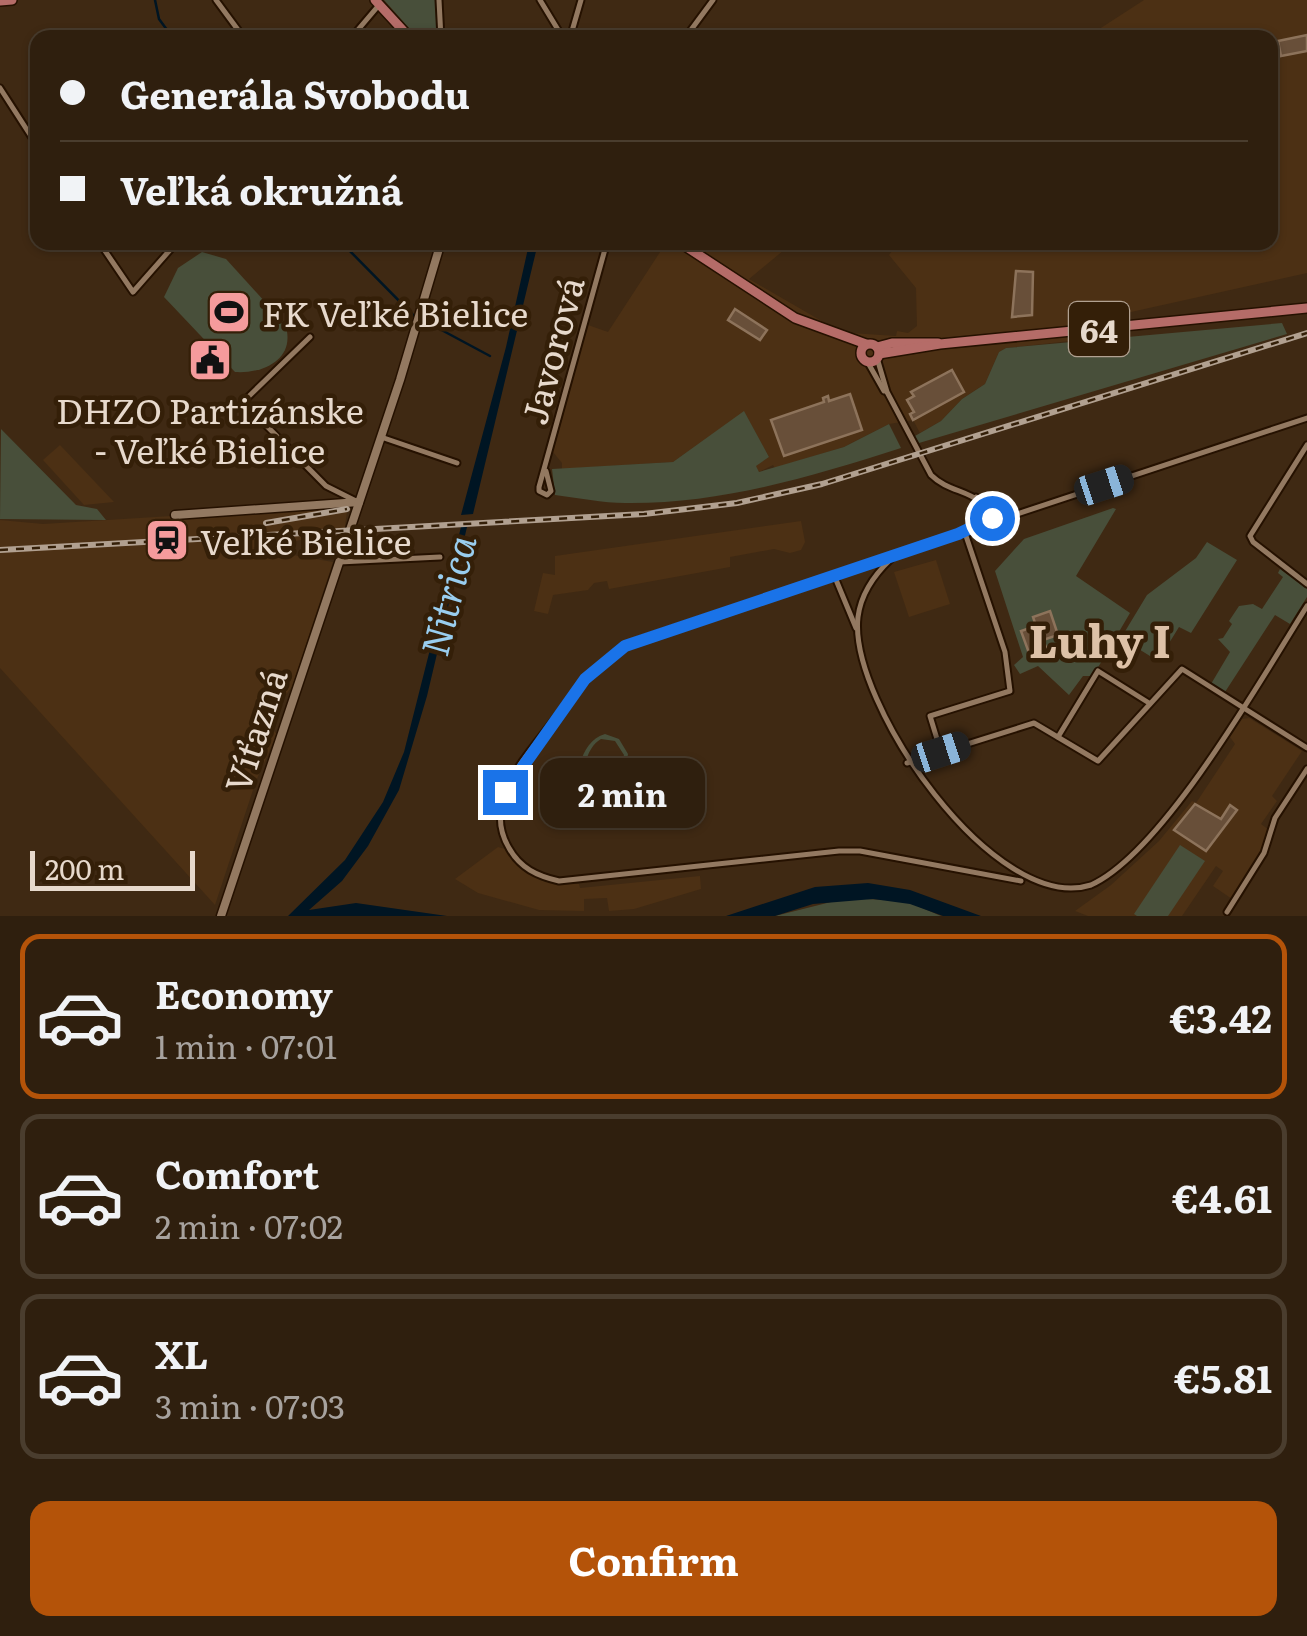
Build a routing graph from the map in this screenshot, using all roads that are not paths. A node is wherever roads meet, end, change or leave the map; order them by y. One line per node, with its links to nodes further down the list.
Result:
1 (12, 0): 7 (main road)
2 (216, 0): 9 (street)
3 (440, 0): 12 (street)
4 (540, 0): 13 (street)
5 (581, 0): 14 (street)
6 (712, 0): 15 (street)
7 (0, 1)
8 (377, 2): 10 (street); 11 (main road)
9 (238, 30)
10 (358, 30)
11 (403, 30)
12 (442, 30)
13 (561, 30)
14 (569, 30)
15 (691, 30)
16 (0, 88): 17 (street)
17 (30, 135)
18 (105, 250): 19 (street)
19 (170, 250)
20 (439, 250): 27 (main road, Víťazná)
21 (605, 250): 30 (street, Javorová)
22 (691, 250): 25 (main road, 64)
23 (1307, 308): 25 (main road, 64)
24 (310, 337): 32 (street)
25 (871, 353): 31 (street)
26 (1307, 418): 34 (street)
27 (381, 437): 29 (street); 32 (main road, Víťazná)
28 (1307, 445): 41 (street)
29 (457, 463)
30 (546, 471)
31 (974, 495): 34 (street); 35 (street)
32 (359, 502): 33 (main road); 39 (main road, Víťazná)
33 (175, 515)
34 (991, 520): 35 (street); 35 (street)
35 (981, 524): 36 (street)
36 (961, 533): 37 (street); 48 (street)
37 (893, 556): 40 (street); 43 (street)
38 (440, 557): 39 (street)
39 (340, 562): 53 (main road, Víťazná)
40 (834, 575): 43 (street); 51 (street)
41 (1307, 584)
42 (1307, 606): 45 (street)
43 (857, 631): 49 (street)
44 (1150, 704): 45 (street); 46 (street); 46 (street)
45 (1242, 706): 47 (street); 51 (street)
46 (1058, 737): 48 (street)
47 (1307, 748)
48 (941, 752): 49 (street)
49 (907, 764): 51 (street)
50 (1307, 769): 52 (street)
51 (1021, 881)
52 (1228, 912)
53 (221, 916)

